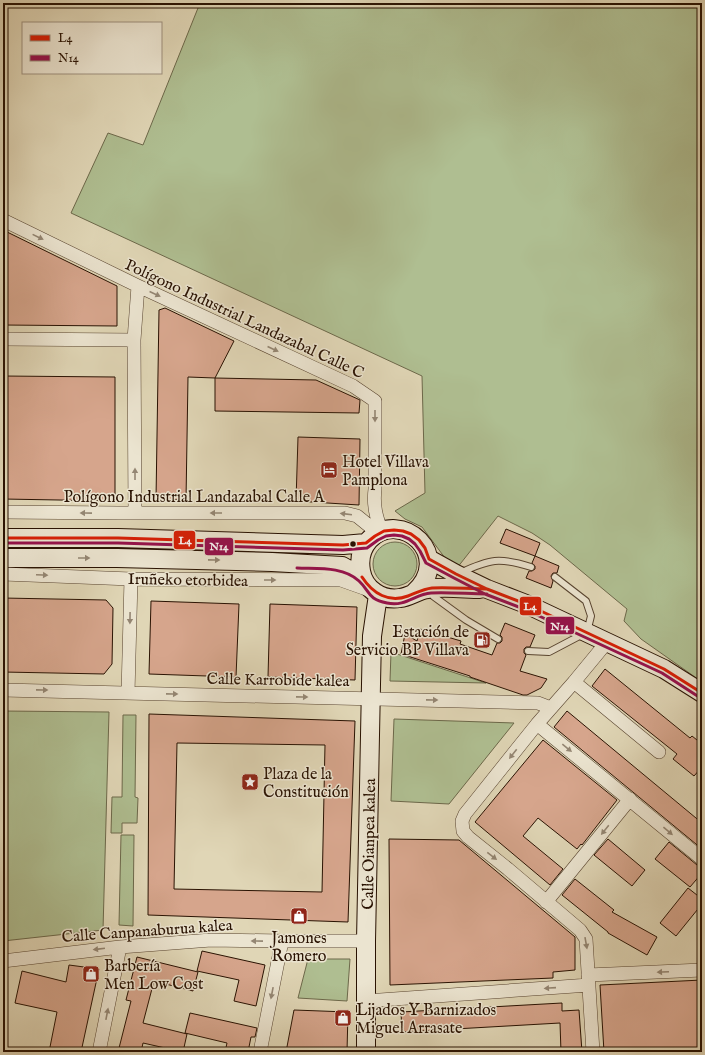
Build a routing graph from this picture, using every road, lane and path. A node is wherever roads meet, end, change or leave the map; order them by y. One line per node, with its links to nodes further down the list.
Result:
1 (3, 220): 2 (street, Polígono Industrial Landazabal Calle C, one-way to 2)
2 (138, 286): 4 (street); 7 (street, Polígono Industrial Landazabal Calle C, one-way to 7)
3 (3, 339): 4 (street)
4 (134, 340): 6 (street, one-way to 4)
5 (3, 512): 6 (street, Polígono Industrial Landazabal Calle A, one-way to 5)
6 (135, 513): 7 (street, Polígono Industrial Landazabal Calle A, one-way to 6)
7 (375, 536): 8 (main road); 10 (main road); 16 (main road)
8 (3, 538)
9 (3, 558): 16 (main road, Iruñeko etorbidea, one-way to 16)
10 (429, 558): 13 (main road); 18 (main road)
11 (531, 567): 13 (lane)
12 (3, 574): 15 (street, Iruñeko etorbidea, one-way to 15)
13 (456, 574): 17 (main road)
14 (555, 577): 19 (lane)
15 (131, 579): 16 (street, Iruñeko etorbidea, one-way to 16); 26 (street, one-way to 26)
16 (371, 587): 18 (main road); 20 (main road, Calle Oianpea kalea)
17 (487, 589): 18 (main road); 19 (main road)
18 (417, 592): 20 (main road); 21 (lane)
19 (587, 632): 22 (main road); 23 (lane)
20 (372, 636): 28 (main road, Calle Oianpea kalea)
21 (498, 639)
22 (607, 642): 24 (street); 27 (main road)
23 (528, 651)
24 (574, 682): 29 (street); 31 (street)
25 (3, 690): 26 (street, Calle Karrobide kalea, one-way to 26)
26 (128, 692): 28 (street, Calle Karrobide kalea, one-way to 28)
27 (702, 693)
28 (371, 698): 29 (street, Calle Karrobide kalea, one-way to 29); 36 (main road, Calle Oianpea kalea)
29 (551, 708): 30 (street)
30 (537, 724): 32 (street, one-way to 32); 34 (street, one-way to 34)
31 (659, 752)
32 (630, 799): 33 (street, one-way to 33); 34 (street, one-way to 34)
33 (702, 859)
34 (546, 902): 40 (street, one-way to 40)
35 (282, 941): 36 (street, Calle Canpanaburua kalea); 37 (street, Calle Canpanaburua kalea, one-way to 37); 43 (street, one-way to 43)
36 (366, 941): 41 (main road, Calle Oianpea kalea)
37 (120, 947): 38 (street, Calle Canpanaburua kalea, one-way to 38); 42 (street, one-way to 37)
38 (3, 960)
39 (702, 970): 40 (street, one-way to 40)
40 (589, 980): 41 (street, one-way to 41); 45 (street)
41 (366, 1001): 44 (main road, Calle Oianpea kalea)
42 (99, 1052)
43 (260, 1052)
44 (366, 1052)
45 (593, 1052)

